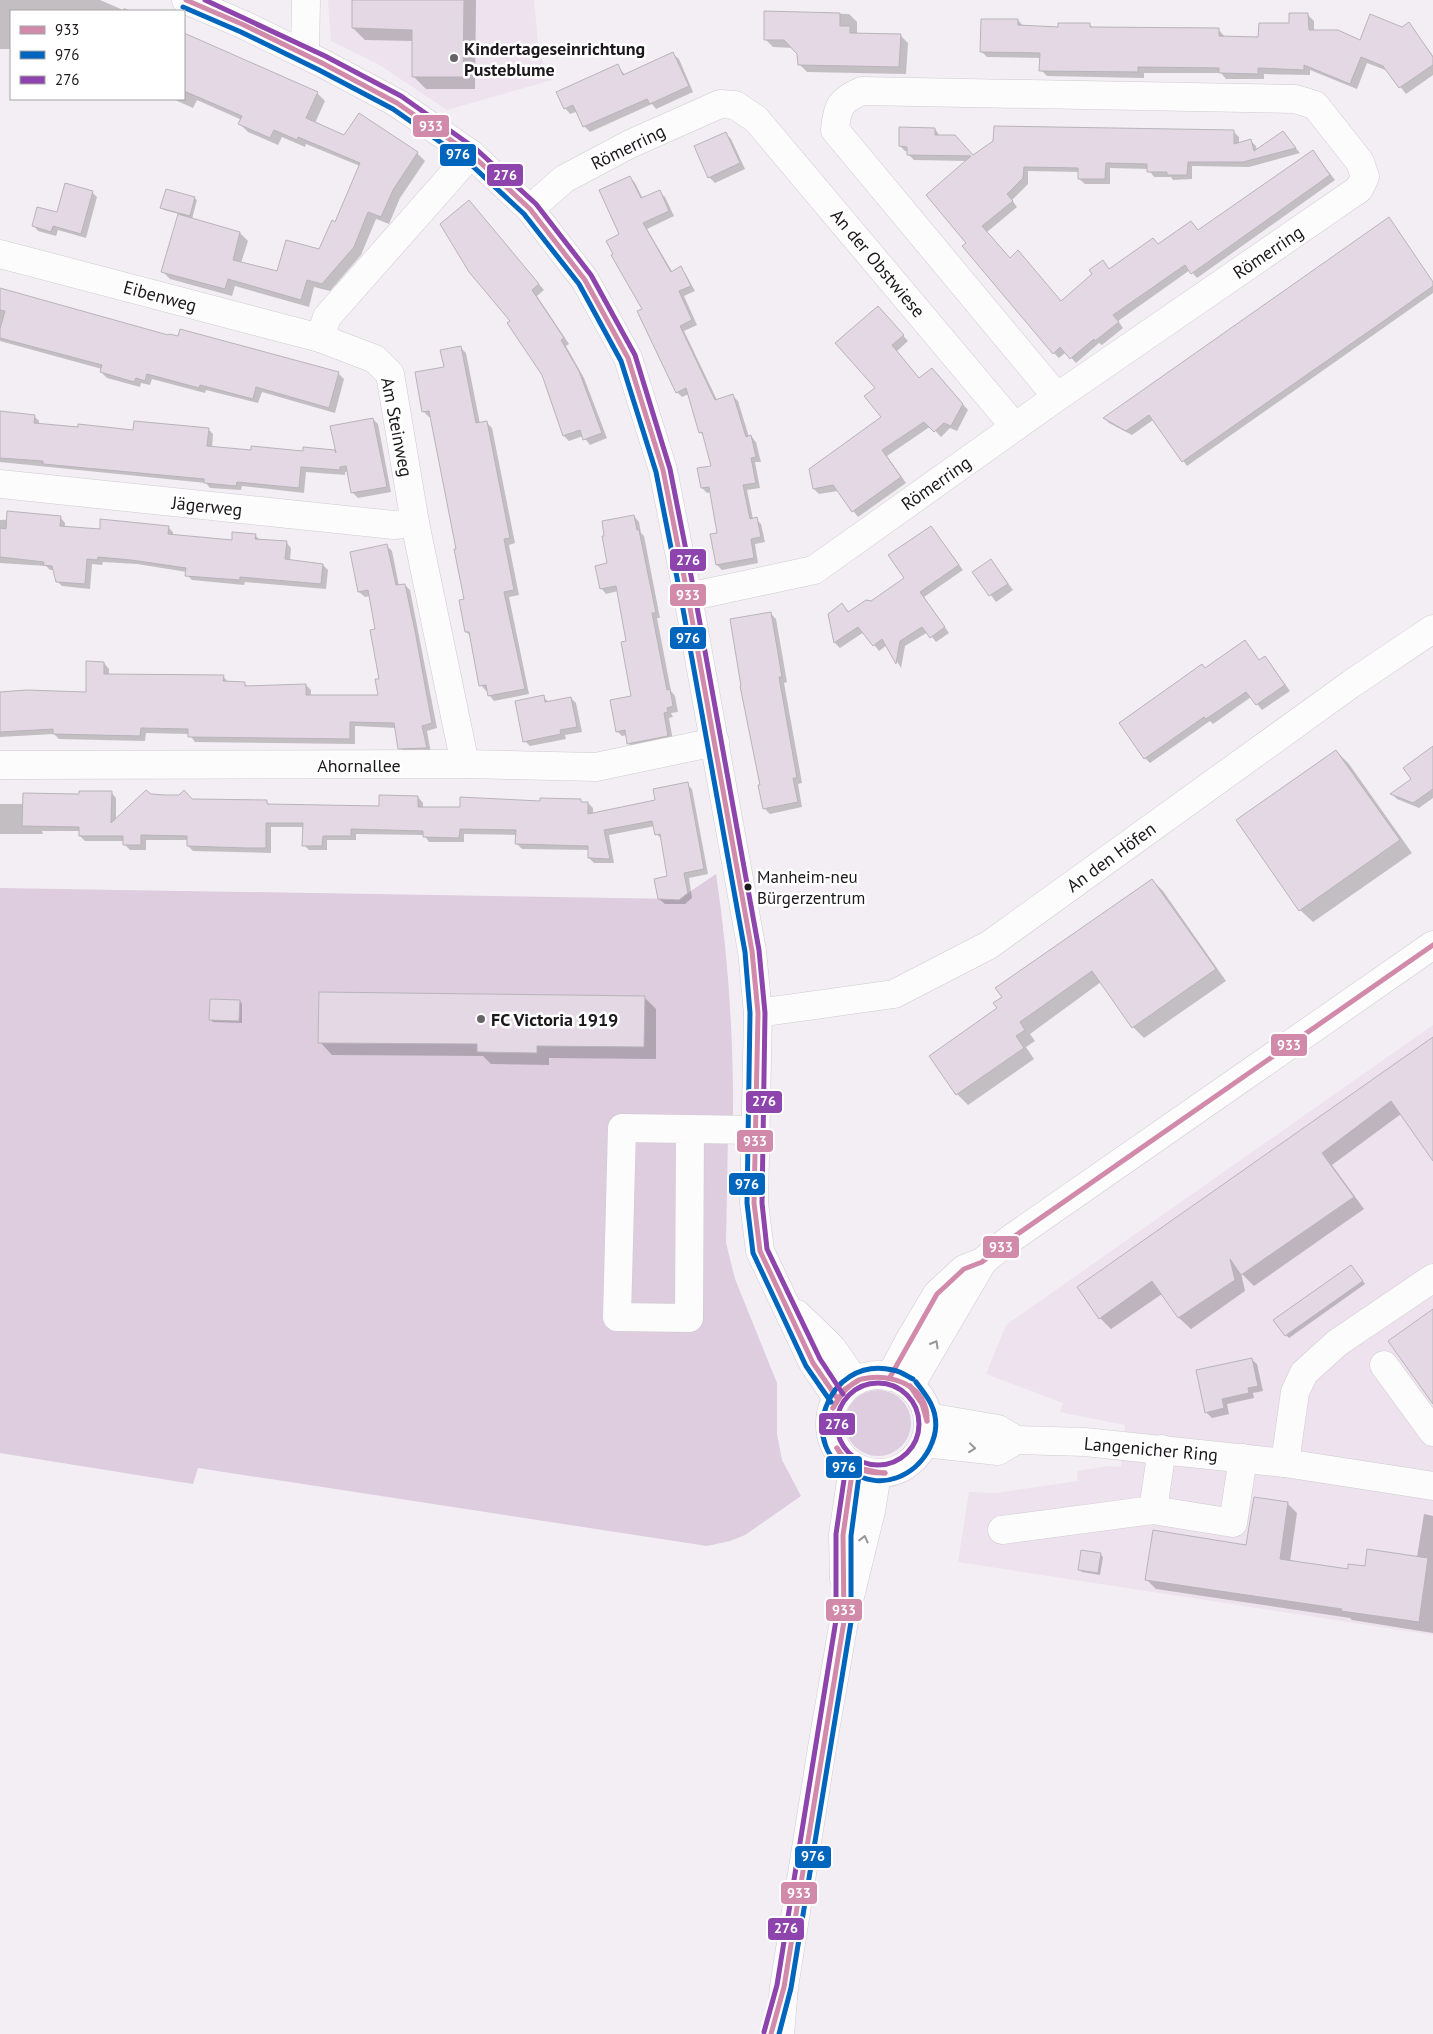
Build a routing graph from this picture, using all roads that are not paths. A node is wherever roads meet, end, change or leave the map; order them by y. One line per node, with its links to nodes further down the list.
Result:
1 (186, 0): 3 (street)
2 (306, 0): 3 (street)
3 (305, 54): 5 (street)
4 (735, 105): 6 (street, Römerring); 10 (street, An der Obstwiese)
5 (472, 154): 6 (street); 8 (street)
6 (530, 209): 13 (street)
7 (0, 254): 8 (street, Eibenweg)
8 (320, 338): 12 (street, Am Steinweg)
9 (1057, 396): 9 (street, Römerring); 10 (street, Römerring)
10 (1015, 427): 13 (street, Römerring)
11 (0, 484): 12 (street, Jägerweg)
12 (415, 523): 16 (street, Am Steinweg)
13 (688, 597): 15 (street)
14 (1433, 629): 19 (street, An den Höfen)
15 (715, 742): 16 (street, Ahornallee); 19 (street)
16 (464, 764): 17 (street, Ahornallee)
17 (0, 765)
18 (1433, 946): 24 (street)
19 (758, 1014): 21 (street)
20 (690, 1129): 20 (street); 21 (street)
21 (756, 1130): 25 (street)
22 (1433, 1278): 30 (street)
23 (1384, 1365): 27 (street)
24 (900, 1381): 25 (street); 26 (street)
25 (846, 1390): 31 (street)
26 (926, 1430): 28 (street, Langenicher Ring); 31 (street)
27 (1433, 1432)
28 (1162, 1448): 29 (street, Langenicher Ring); 33 (street)
29 (1244, 1458): 30 (street, Langenicher Ring); 33 (street)
30 (1285, 1463): 32 (street, Langenicher Ring)
31 (865, 1470): 35 (street)
32 (1433, 1486)
33 (1153, 1510): 34 (street)
34 (1002, 1530)
35 (784, 1987): 36 (street); 37 (street)
36 (771, 2034)
37 (780, 2034)

